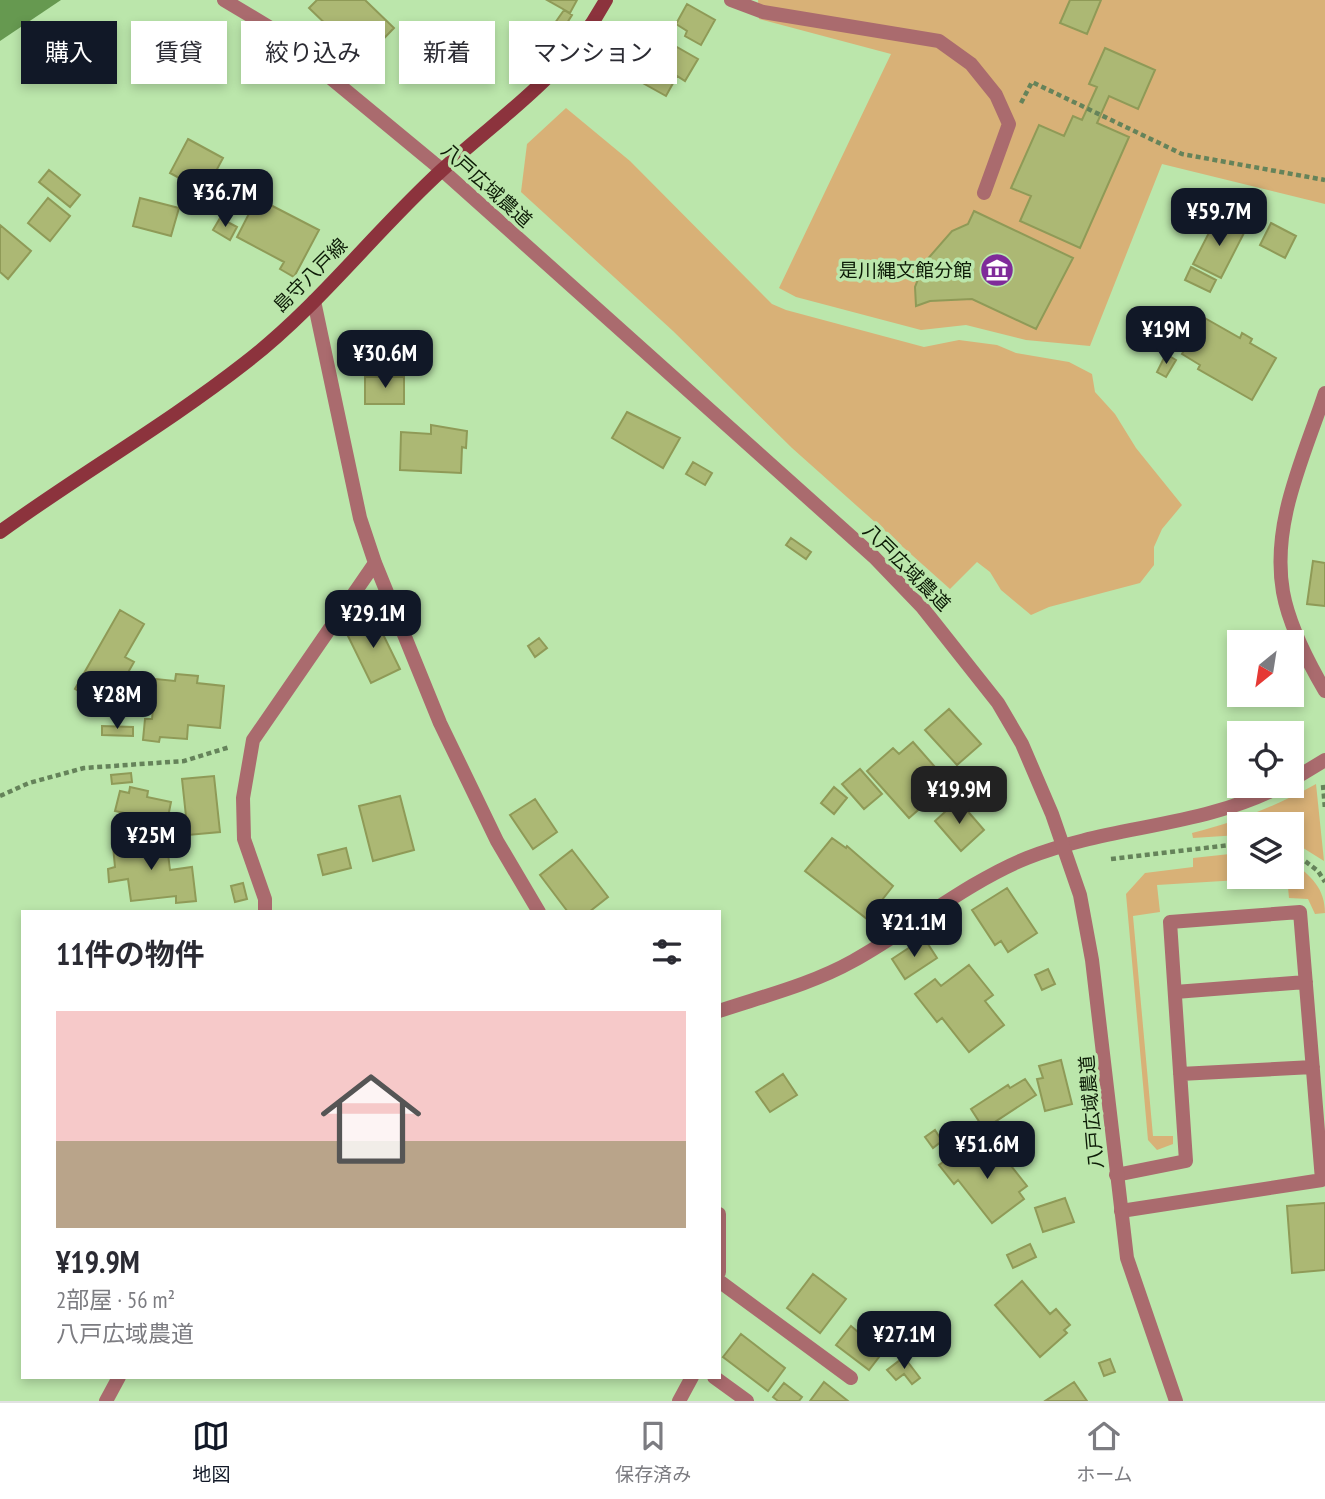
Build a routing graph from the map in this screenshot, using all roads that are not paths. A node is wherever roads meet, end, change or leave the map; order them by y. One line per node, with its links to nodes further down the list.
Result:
1 (224, 0): 4 (street, 八戸広域農道)
2 (606, 0): 4 (main road, 島守八戸線)
3 (731, 0): 5 (street)
4 (442, 170): 6 (main road, 島守八戸線); 14 (street, 八戸広域農道)
5 (984, 193)
6 (314, 301): 8 (main road, 島守八戸線); 9 (street)
7 (1325, 393): 10 (street)
8 (0, 532)
9 (375, 563): 15 (street); 16 (street)
10 (1325, 691)
11 (1325, 760): 12 (street)
12 (1304, 773)
13 (1258, 798): 14 (street)
14 (1062, 844): 19 (street); 22 (street, 八戸広域農道)
15 (265, 910)
16 (538, 910)
17 (1306, 982): 18 (street); 18 (street); 20 (street)
18 (1175, 992): 21 (street)
19 (721, 1010)
20 (1312, 1067): 21 (street); 23 (street)
21 (1180, 1074): 22 (street)
22 (1116, 1175): 23 (street, 八戸広域農道)
23 (1121, 1211): 32 (street, 八戸広域農道)
24 (721, 1282): 25 (street)
25 (851, 1378)
26 (117, 1379): 29 (street)
27 (691, 1379): 30 (street)
28 (717, 1379): 31 (street)
29 (106, 1401)
30 (679, 1401)
31 (747, 1401)
32 (1176, 1401)

